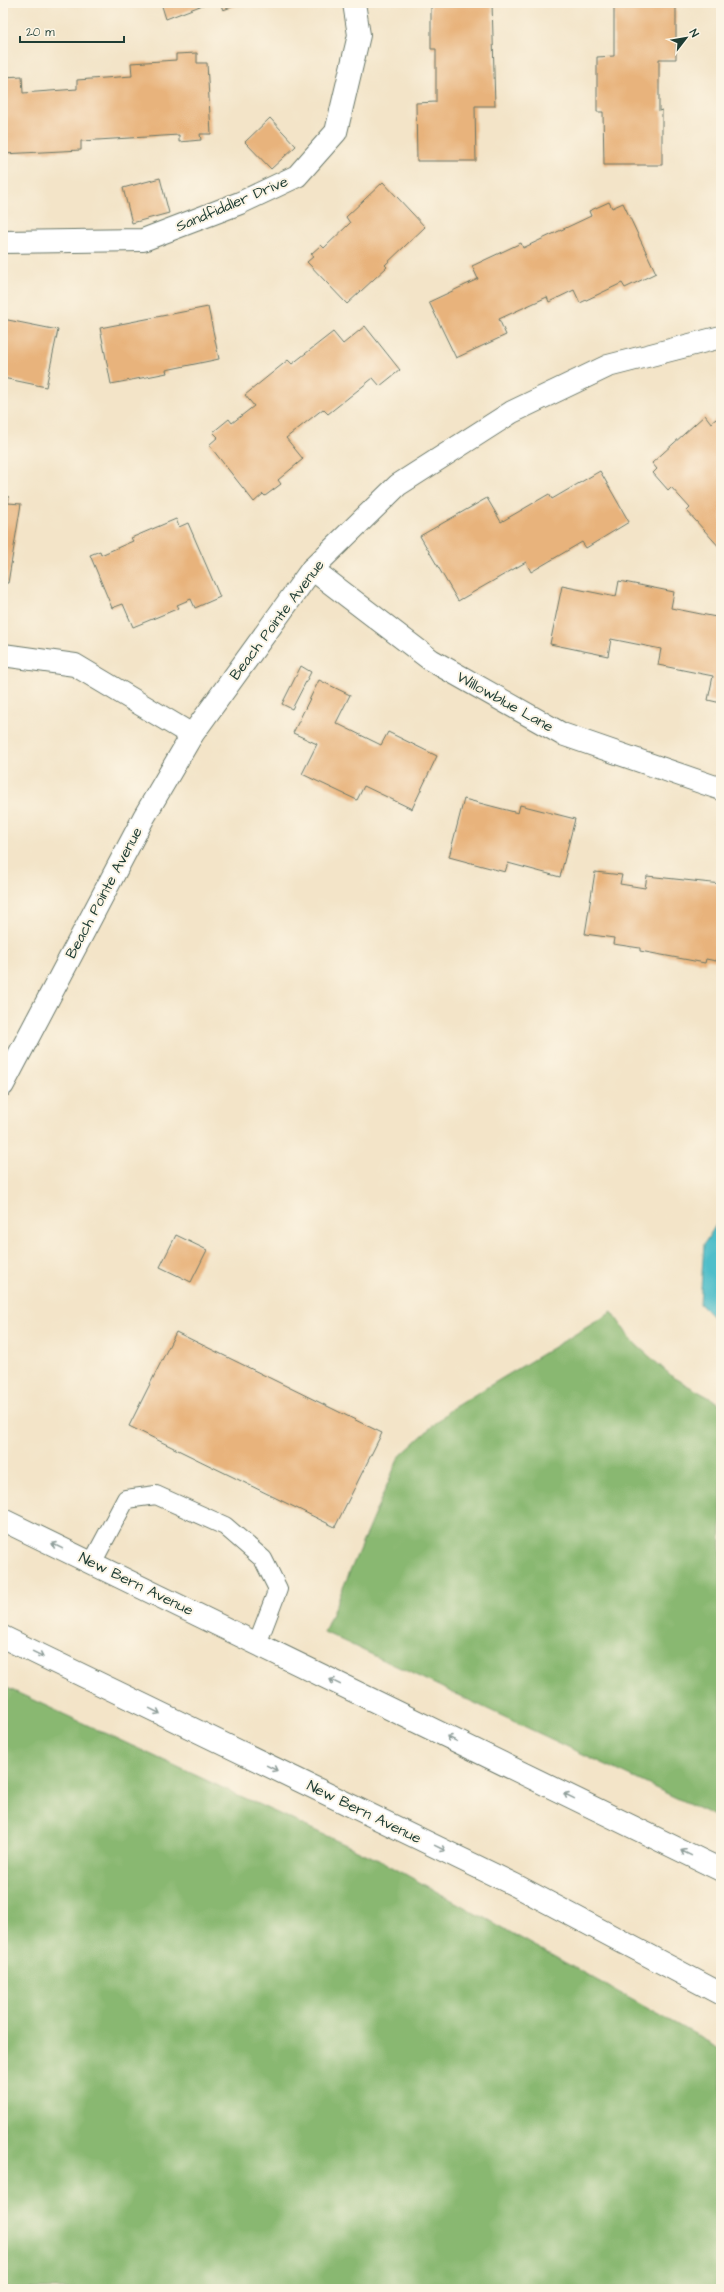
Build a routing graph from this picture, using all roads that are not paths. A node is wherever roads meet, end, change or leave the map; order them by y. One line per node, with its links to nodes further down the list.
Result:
1 (354, 3): 2 (street, Sandfiddler Drive)
2 (3, 242)
3 (721, 337): 4 (street, Beach Pointe Avenue)
4 (312, 570): 6 (street, Beach Pointe Avenue); 7 (street, Willowblue Lane)
5 (3, 655): 6 (street)
6 (192, 735): 8 (street, Beach Pointe Avenue)
7 (721, 790)
8 (3, 1085)
9 (3, 1520): 10 (street, New Bern Avenue, one-way to 9)
10 (92, 1563): 12 (street, New Bern Avenue); 12 (lane)
11 (3, 1638): 14 (street, New Bern Avenue, one-way to 14)
12 (257, 1644): 13 (street, New Bern Avenue, one-way to 12)
13 (721, 1870)
14 (721, 1994)

